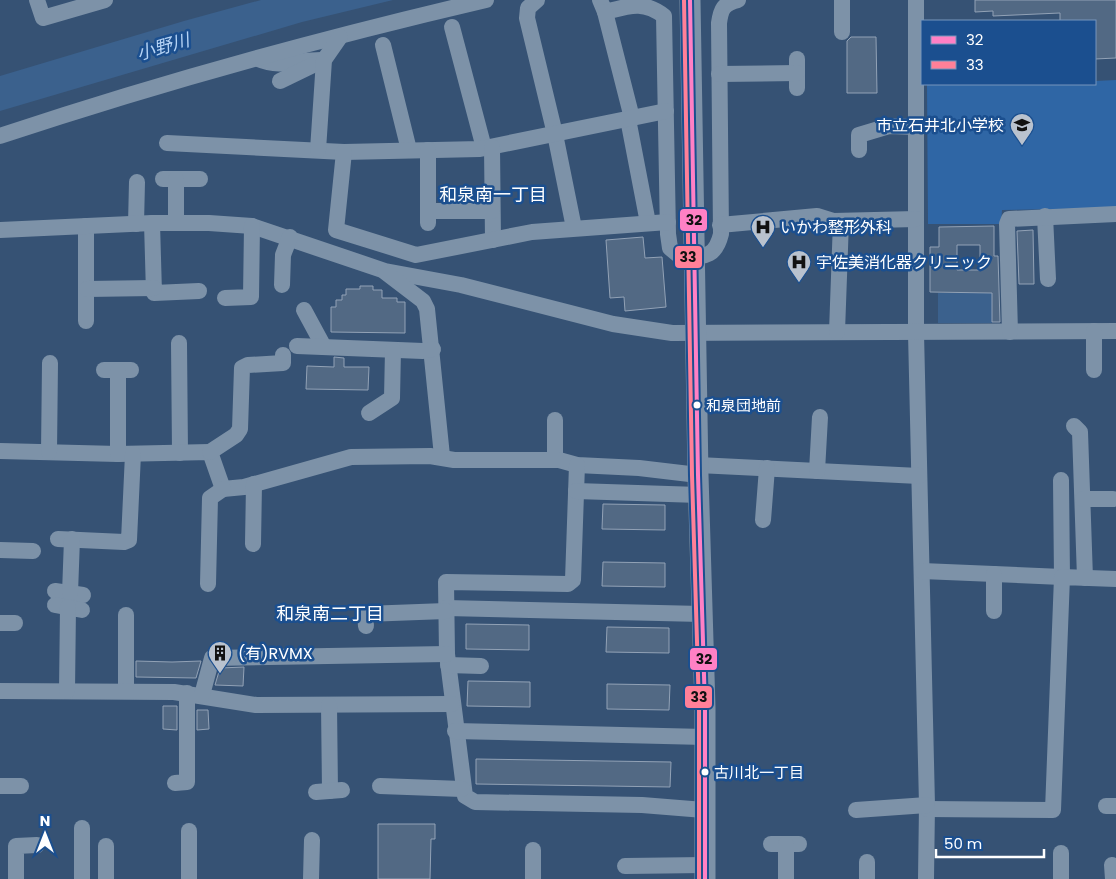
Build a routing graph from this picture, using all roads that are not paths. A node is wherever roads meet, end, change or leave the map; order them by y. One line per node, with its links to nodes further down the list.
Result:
1 (37, 0): 2 (street)
2 (105, 0)
3 (486, 0): 12 (street)
4 (537, 0): 22 (street)
5 (690, 0): 50 (street)
6 (738, 0): 17 (street)
7 (842, 0): 11 (street)
8 (916, 0): 21 (street)
9 (602, 6): 19 (street); 20 (street)
10 (452, 27): 25 (street)
11 (842, 32)
12 (340, 37): 14 (street); 15 (street)
13 (383, 45): 27 (street)
14 (257, 59): 15 (street); 23 (street)
15 (324, 60): 18 (street); 26 (street)
16 (797, 73): 17 (street)
17 (719, 74): 42 (street)
18 (280, 81)
19 (666, 111): 20 (street); 38 (street)
20 (630, 118): 22 (street); 40 (street)
21 (916, 127): 29 (street); 36 (street)
22 (555, 134): 25 (street); 45 (street)
23 (0, 136)
24 (167, 143): 26 (street)
25 (488, 147): 28 (street); 33 (street)
26 (318, 150): 30 (street)
27 (408, 150): 28 (street); 30 (street)
28 (428, 150): 33 (street)
29 (859, 150)
30 (344, 152): 49 (street)
31 (200, 179): 39 (street)
32 (137, 182): 41 (street)
33 (492, 212): 48 (street)
34 (1116, 214): 35 (street)
35 (1045, 216): 52 (street); 63 (street)
36 (916, 219): 37 (street); 64 (street)
37 (841, 221): 42 (street); 62 (street)
38 (668, 222): 40 (street); 50 (street)
39 (176, 223): 41 (street); 44 (street)
40 (648, 223): 45 (street)
41 (144, 224): 43 (street); 54 (street)
42 (720, 225): 50 (street)
43 (86, 226): 46 (street); 55 (street)
44 (252, 226): 47 (street); 57 (street)
45 (574, 228): 48 (street)
46 (0, 230)
47 (290, 238): 51 (street); 53 (street)
48 (492, 240): 49 (street)
49 (408, 252): 51 (street)
50 (694, 256): 65 (street)
51 (378, 269): 65 (street); 68 (street)
52 (1048, 279)
53 (282, 285)
54 (154, 288): 55 (street); 56 (street)
55 (87, 289): 59 (street)
56 (199, 291)
57 (225, 298)
58 (304, 310): 67 (street)
59 (86, 321)
60 (1094, 331): 61 (street); 63 (street); 71 (street)
61 (1116, 331)
62 (837, 332): 64 (street); 65 (street)
63 (1010, 332): 64 (street)
64 (916, 333): 87 (street)
65 (696, 334): 88 (street)
66 (179, 343): 80 (street)
67 (324, 347): 69 (street); 79 (street)
68 (433, 349): 69 (street); 82 (street)
69 (393, 350): 73 (street)
70 (50, 363): 78 (street)
71 (1094, 370)
72 (118, 371): 81 (street)
73 (369, 413)
74 (820, 417): 86 (street)
75 (555, 420): 83 (street)
76 (1074, 426): 93 (street)
77 (0, 451): 78 (street)
78 (49, 452): 81 (street)
79 (210, 452): 80 (street); 91 (street)
80 (180, 453): 81 (street)
81 (126, 454): 116 (street)
82 (442, 456): 83 (street); 90 (street)
83 (555, 460): 84 (street)
84 (577, 465): 88 (street); 92 (street)
85 (767, 468): 86 (street); 88 (street); 95 (street)
86 (817, 471): 87 (street)
87 (919, 476): 99 (street)
88 (698, 478): 92 (street); 110 (street)
89 (1061, 480): 101 (street)
90 (254, 484): 91 (street); 96 (street)
91 (223, 489): 104 (street)
92 (576, 491): 105 (street)
93 (1083, 499): 94 (street); 102 (street)
94 (1113, 499)
95 (763, 520)
96 (252, 544)
97 (0, 550): 98 (street)
98 (33, 551)
99 (922, 571): 100 (street); 126 (street)
100 (994, 574): 101 (street); 108 (street)
101 (1062, 577): 102 (street); 126 (street)
102 (1085, 578): 103 (street)
103 (1116, 580)
104 (208, 584)
105 (568, 584): 106 (street); 107 (street)
106 (446, 609): 107 (street); 111 (street); 112 (street)
107 (568, 611): 110 (street)
108 (994, 611)
109 (126, 614): 114 (street)
110 (702, 614): 121 (street)
111 (366, 626)
112 (447, 659): 113 (street); 117 (street); 118 (street)
113 (481, 666)
114 (126, 690): 116 (street); 117 (street)
115 (0, 691): 116 (street)
116 (67, 691)
117 (194, 694): 119 (street); 122 (street)
118 (452, 704): 119 (street); 120 (street)
119 (329, 705): 125 (street)
120 (455, 731): 121 (street); 124 (street)
121 (705, 737): 127 (street)
122 (175, 783)
123 (380, 786): 124 (street)
124 (462, 789): 127 (street)
125 (329, 791)
126 (927, 807): 128 (street); 148 (street)
127 (704, 810): 139 (street)
128 (856, 810)
129 (82, 828): 141 (street)
130 (184, 839): 143 (street)
131 (312, 840): 144 (street)
132 (785, 844): 146 (street)
133 (38, 845): 140 (street)
134 (106, 846): 142 (street)
135 (533, 850): 145 (street)
136 (1061, 853): 149 (street)
137 (867, 862): 147 (street)
138 (625, 866): 139 (street)
139 (705, 872)
140 (16, 879)
141 (82, 879)
142 (106, 879)
143 (189, 879)
144 (312, 879)
145 (533, 879)
146 (786, 879)
147 (867, 879)
148 (926, 879)
149 (1061, 879)

